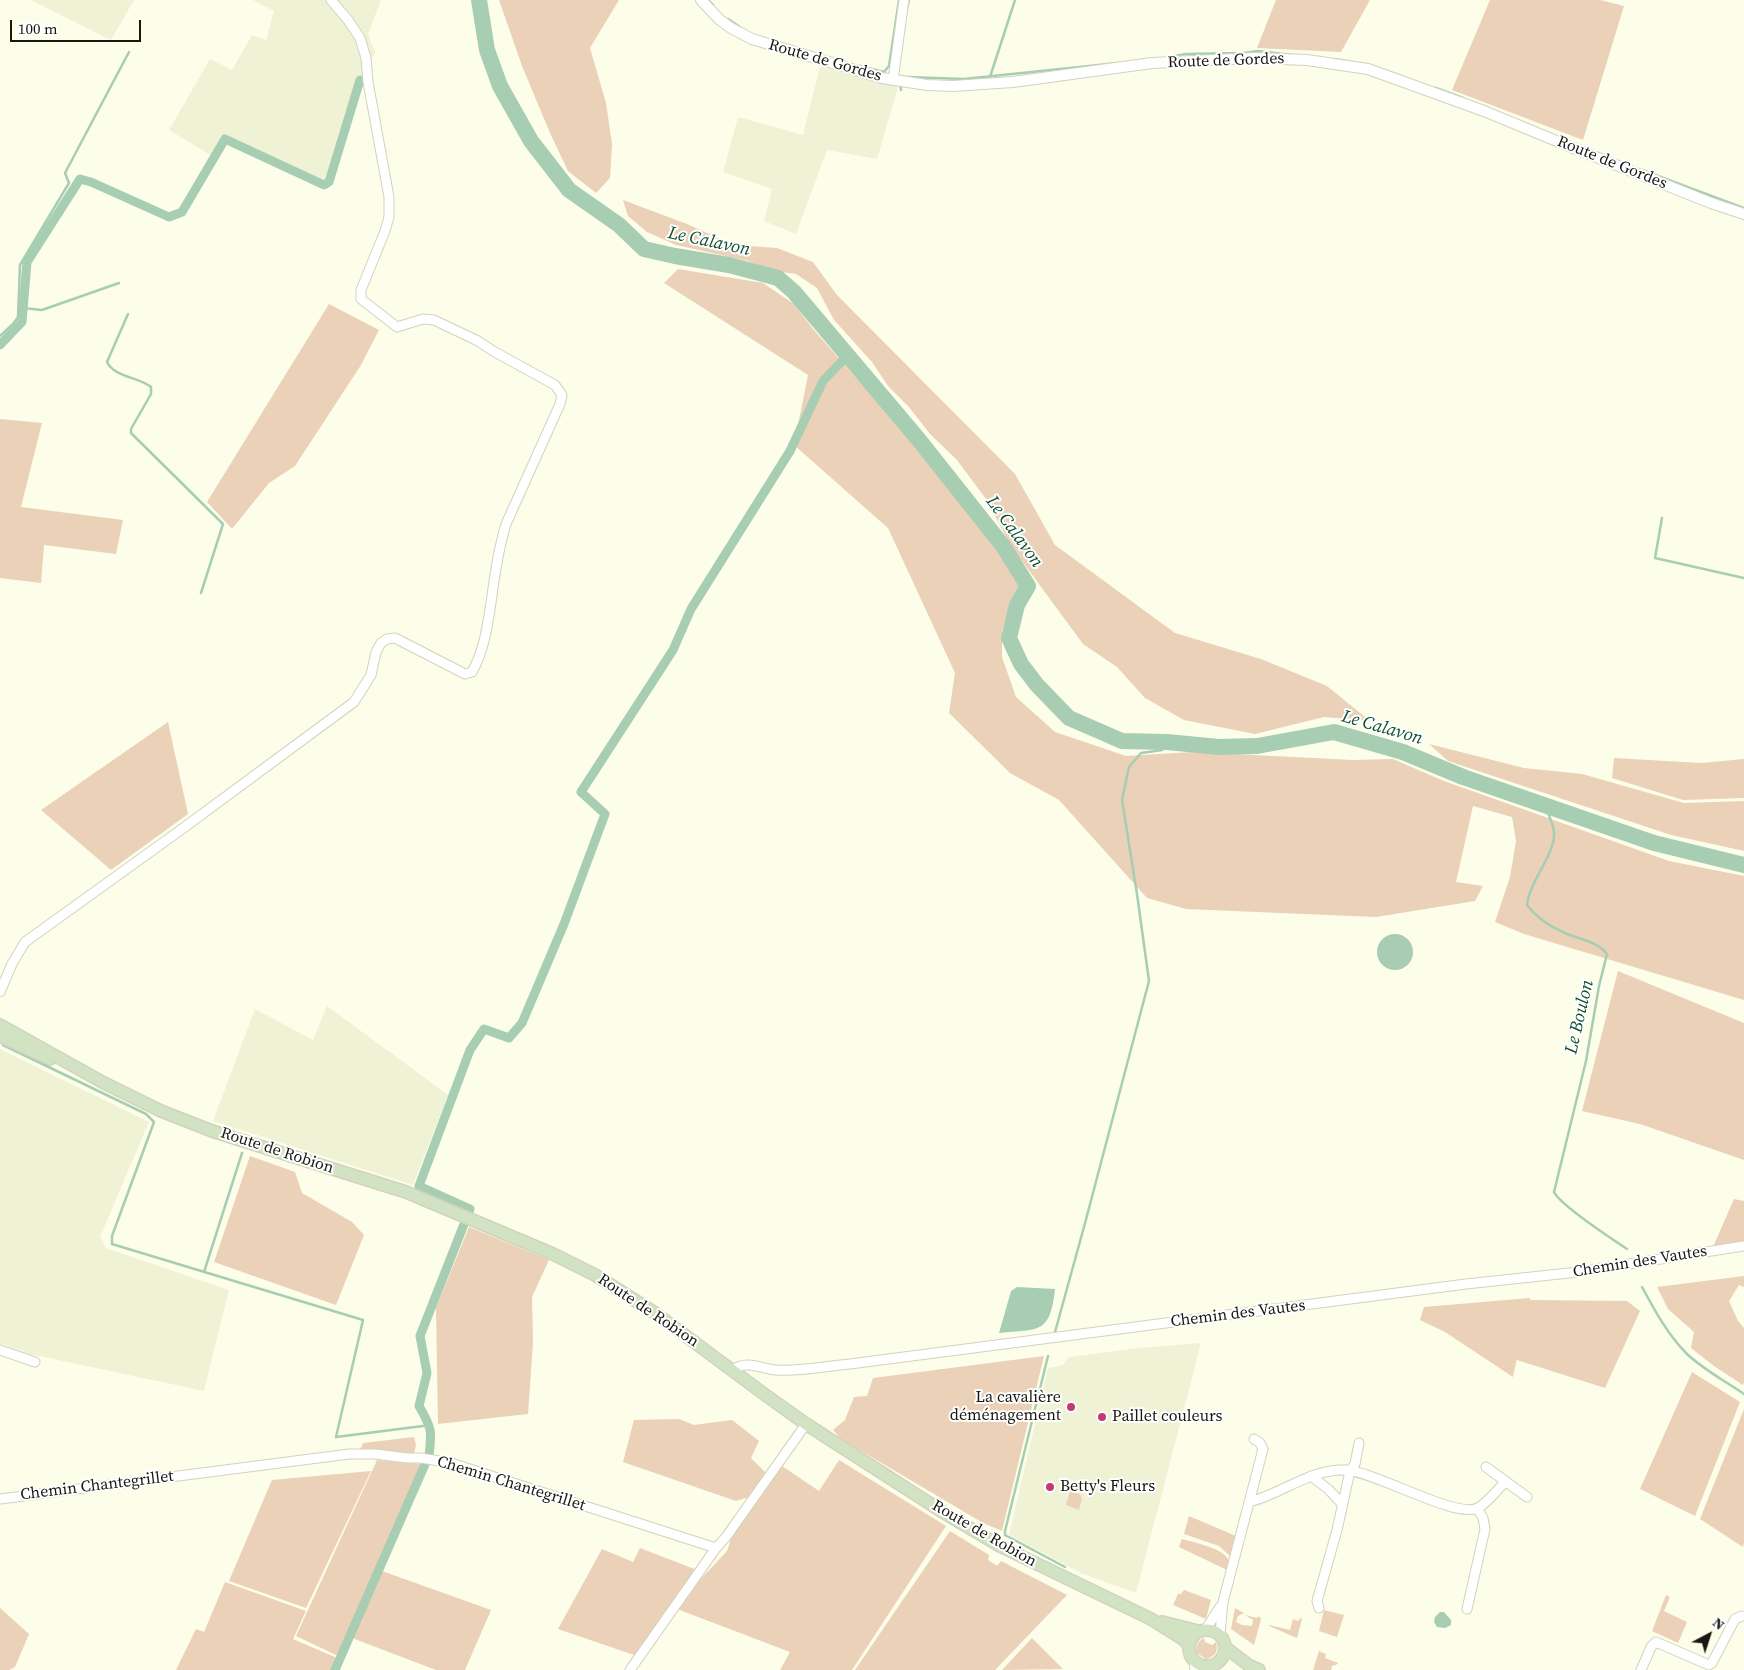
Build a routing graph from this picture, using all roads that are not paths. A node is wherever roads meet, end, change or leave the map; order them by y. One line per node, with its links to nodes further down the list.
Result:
1 (331, 0): 6 (street)
2 (701, 0): 4 (street, Route de Gordes)
3 (904, 0): 4 (street)
4 (893, 80): 5 (street, Route de Gordes)
5 (1744, 214)
6 (0, 992)
7 (0, 1025): 9 (main road, Route de Robion)
8 (0, 1036): 9 (main road, Route de Robion)
9 (104, 1083): 13 (main road, Route de Robion)
10 (1744, 1246): 13 (street, Chemin des Vautes)
11 (0, 1350): 12 (street)
12 (35, 1362)
13 (733, 1370): 14 (main road, Route de Robion)
14 (806, 1424): 26 (street); 31 (main road, Route de Robion)
15 (1254, 1439): 23 (street)
16 (1359, 1443): 18 (street)
17 (1486, 1467): 20 (street)
18 (1350, 1471): 19 (street); 24 (street); 25 (street)
19 (1311, 1476): 23 (street); 24 (street)
20 (1506, 1482): 21 (street); 25 (street)
21 (1528, 1497)
22 (0, 1499): 26 (street, Chemin Chantegrillet)
23 (1249, 1502): 27 (street)
24 (1342, 1504): 28 (street)
25 (1477, 1508): 29 (street)
26 (716, 1548): 39 (street)
27 (1222, 1602): 32 (street); 33 (street)
28 (1319, 1608)
29 (1466, 1609)
30 (1742, 1616): 40 (street)
31 (1150, 1620): 32 (main road, Route de Robion); 34 (main road, Route de Robion)
32 (1202, 1630): 33 (main road); 34 (main road)
33 (1220, 1634): 35 (main road)
34 (1189, 1645): 36 (main road)
35 (1226, 1648): 37 (main road); 38 (main road)
36 (1195, 1665): 37 (main road)
37 (1213, 1666): 38 (main road)
38 (1254, 1668)
39 (630, 1670)
40 (1641, 1670)

